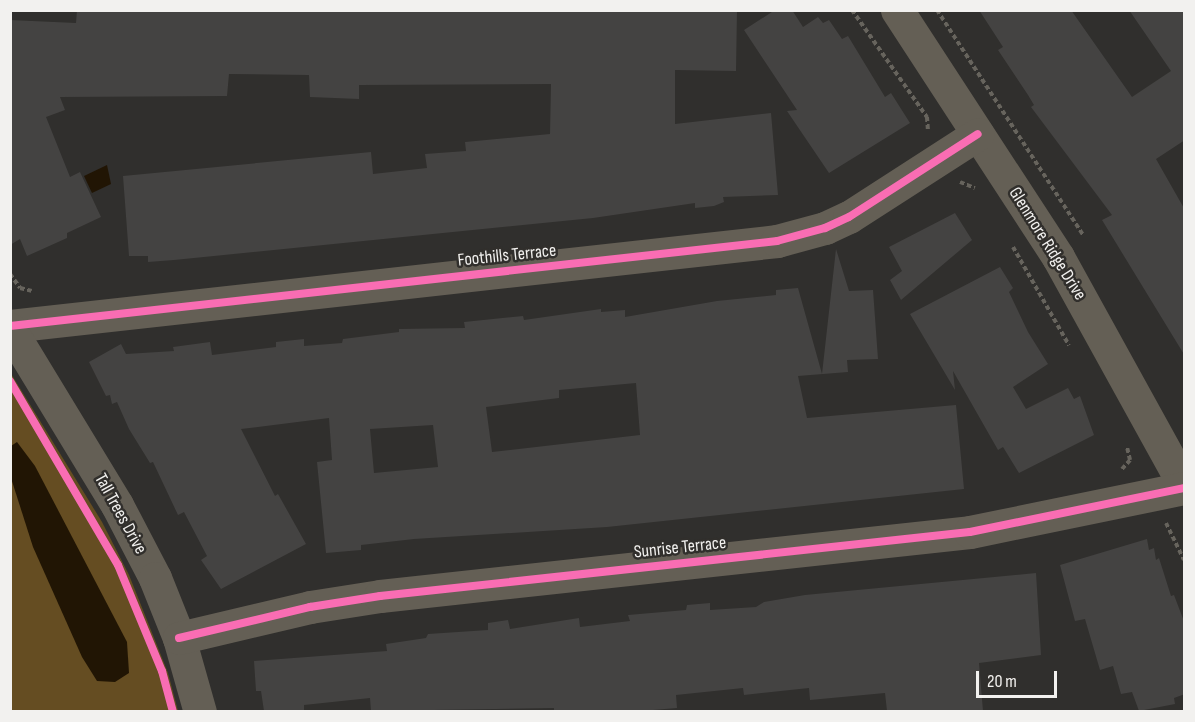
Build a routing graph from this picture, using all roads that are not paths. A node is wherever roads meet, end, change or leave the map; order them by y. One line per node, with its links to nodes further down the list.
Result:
1 (897, 10): 2 (street, Glenmore Ridge Drive)
2 (978, 134): 3 (street, Foothills Terrace); 4 (street, Glenmore Ridge Drive)
3 (10, 327): 5 (street, Tall Trees Drive)
4 (1185, 486): 5 (street, Sunrise Terrace)
5 (179, 638): 6 (street, Tall Trees Drive)
6 (200, 711)

